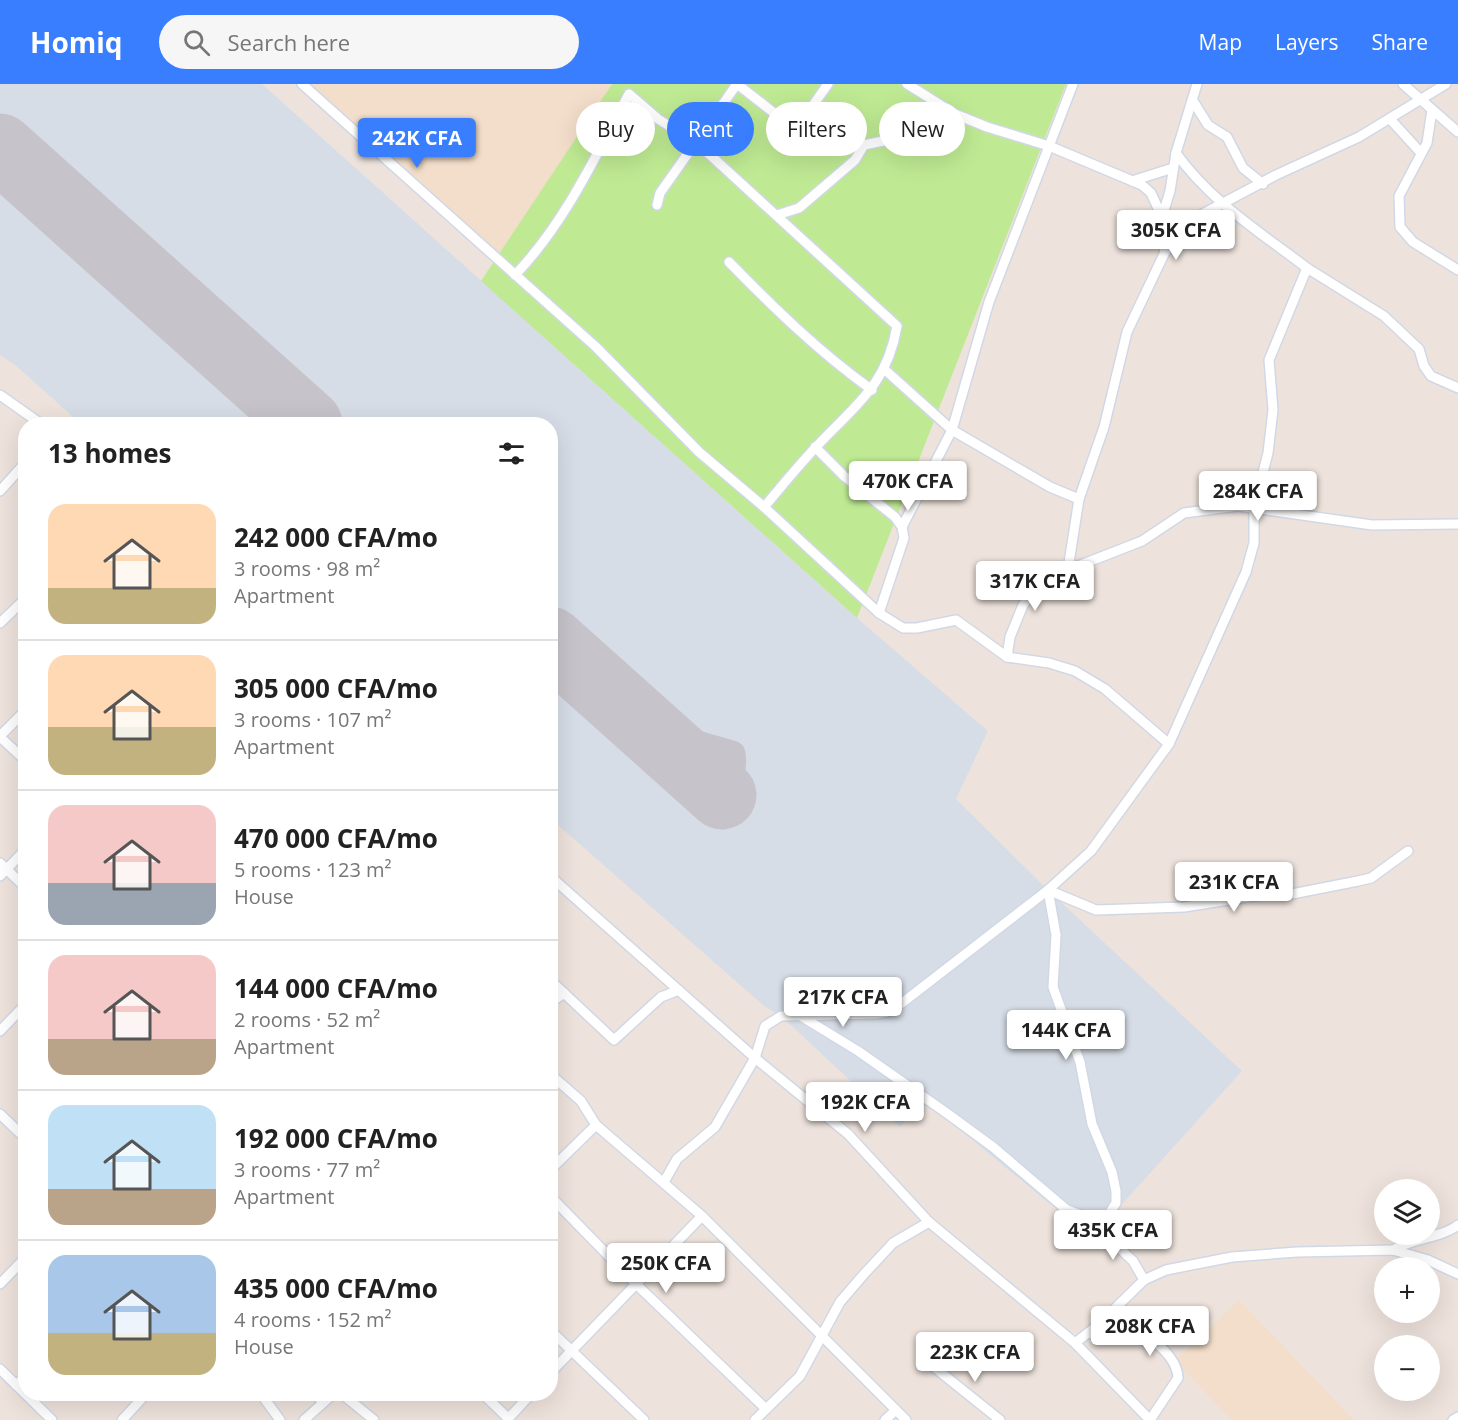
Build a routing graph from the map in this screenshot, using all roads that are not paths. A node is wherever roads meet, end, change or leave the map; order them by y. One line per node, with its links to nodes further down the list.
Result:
1 (302, 84): 35 (street)
2 (737, 84): 3 (street); 11 (street)
3 (828, 84)
4 (907, 84): 12 (street)
5 (1073, 84): 19 (street)
6 (1197, 84): 9 (street)
7 (1403, 84): 10 (street)
8 (1446, 84): 10 (street)
9 (1192, 101): 20 (street); 26 (street)
10 (1420, 101): 13 (street); 15 (street)
11 (725, 102)
12 (938, 102)
13 (1432, 110): 17 (street); 21 (street)
14 (965, 118): 19 (street)
15 (1390, 119): 21 (street); 26 (street)
16 (667, 124): 35 (street)
17 (1458, 132)
18 (879, 142): 29 (street)
19 (1049, 146): 25 (street); 41 (street)
20 (1176, 153): 24 (street); 27 (street)
21 (1421, 153): 34 (street)
22 (688, 156): 28 (street)
23 (712, 156): 29 (street)
24 (1173, 168): 25 (street); 30 (street)
25 (1132, 181): 30 (street)
26 (1263, 184): 27 (street)
27 (1223, 204): 31 (street); 33 (street)
28 (657, 205)
29 (777, 215): 36 (street)
30 (1162, 217): 31 (street)
31 (1165, 252): 45 (street)
32 (729, 262): 38 (street)
33 (1307, 268): 37 (street); 47 (street)
34 (1458, 270)
35 (515, 275): 46 (street)
36 (884, 369): 38 (street); 41 (street)
37 (1458, 388)
38 (872, 390): 42 (street)
39 (0, 394): 40 (street)
40 (31, 417)
41 (952, 430): 45 (street); 49 (street)
42 (815, 447): 46 (street); 49 (street)
43 (18, 471): 44 (street)
44 (0, 491)
45 (1079, 499): 50 (street)
46 (764, 507): 52 (street)
47 (1254, 507): 48 (street); 50 (street); 57 (street)
48 (1458, 524)
49 (902, 527): 52 (street)
50 (1068, 569): 54 (street)
51 (18, 606): 53 (street)
52 (879, 613): 54 (street)
53 (0, 623)
54 (1006, 657): 57 (street)
55 (18, 718): 56 (street)
56 (0, 737): 58 (street)
57 (1169, 744): 64 (street)
58 (18, 754)
59 (1408, 851): 64 (street)
60 (18, 856): 61 (street)
61 (2, 869): 62 (street)
62 (18, 882)
63 (558, 883): 66 (street)
64 (1048, 891): 70 (street); 83 (street)
65 (558, 987): 67 (street)
66 (679, 990): 67 (street); 72 (street)
67 (564, 993): 68 (street)
68 (558, 997)
69 (18, 1012): 71 (street)
70 (799, 1015): 72 (street); 83 (street)
71 (0, 1031)
72 (754, 1058): 78 (street); 81 (street)
73 (558, 1082): 75 (street)
74 (0, 1114): 76 (street)
75 (596, 1125): 77 (street); 78 (street)
76 (18, 1131)
77 (558, 1162)
78 (664, 1182): 80 (street)
79 (558, 1204): 91 (street)
80 (702, 1216): 91 (street); 93 (street)
81 (929, 1222): 93 (street); 95 (street)
82 (1458, 1225): 84 (street)
83 (1099, 1230): 89 (street)
84 (1393, 1250): 87 (street); 89 (street)
85 (18, 1265): 88 (street)
86 (0, 1266): 88 (street)
87 (1458, 1274)
88 (9, 1275): 90 (street)
89 (1144, 1280): 92 (street)
90 (0, 1284)
91 (636, 1284): 96 (street); 108 (street)
92 (1088, 1333): 95 (street); 122 (street)
93 (821, 1336): 108 (street); 109 (street)
94 (558, 1338): 96 (street)
95 (1075, 1343): 122 (street)
96 (571, 1350): 97 (street); 117 (street)
97 (558, 1364)
98 (934, 1367): 121 (street)
99 (0, 1369): 100 (street)
100 (16, 1385)
101 (32, 1401): 112 (street)
102 (140, 1401): 113 (street)
103 (266, 1401): 114 (street)
104 (351, 1401): 116 (street)
105 (490, 1401): 111 (street)
106 (525, 1401): 111 (street)
107 (324, 1402): 115 (street)
108 (766, 1409): 118 (street)
109 (896, 1410): 119 (street); 120 (street)
110 (1458, 1417): 123 (street)
111 (508, 1419)
112 (52, 1420)
113 (122, 1420)
114 (280, 1420)
115 (304, 1420)
116 (374, 1420)
117 (644, 1420)
118 (755, 1420)
119 (885, 1420)
120 (906, 1420)
121 (1000, 1420)
122 (1150, 1420)
123 (1453, 1420)

